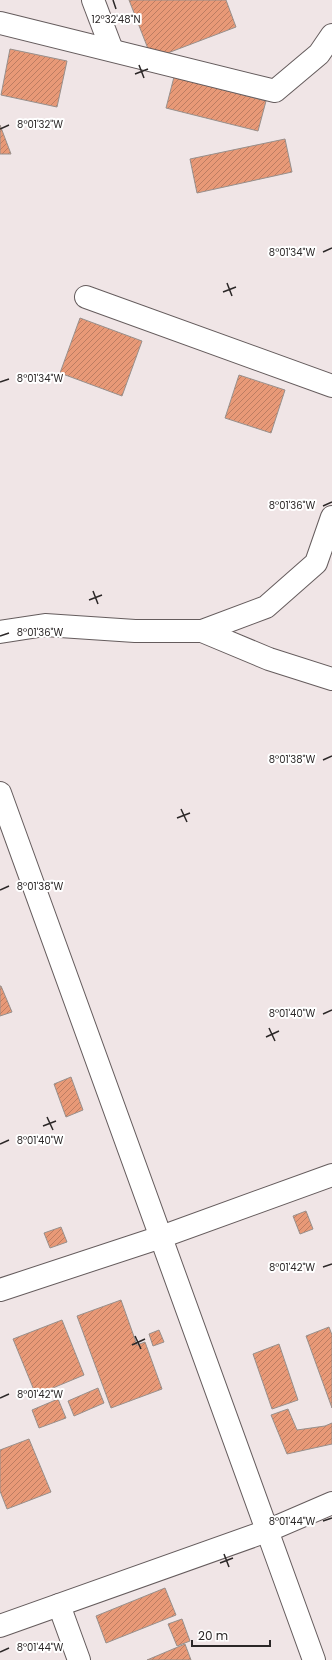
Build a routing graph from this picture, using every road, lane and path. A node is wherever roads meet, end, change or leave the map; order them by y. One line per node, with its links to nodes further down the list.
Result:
1 (93, 0): 4 (street)
2 (0, 23): 4 (street)
3 (332, 35): 4 (street)
4 (112, 50)
5 (86, 297): 6 (street)
6 (332, 386)
7 (332, 517): 8 (street)
8 (202, 631): 9 (street); 10 (street)
9 (0, 632)
10 (332, 679)
11 (0, 793): 13 (street)
12 (332, 1175): 13 (street)
13 (161, 1237): 14 (street); 16 (street)
14 (0, 1290)
15 (332, 1503): 16 (street)
16 (267, 1530): 17 (street); 20 (street)
17 (59, 1605): 18 (street); 19 (street)
18 (0, 1626)
19 (79, 1660)
20 (314, 1660)

